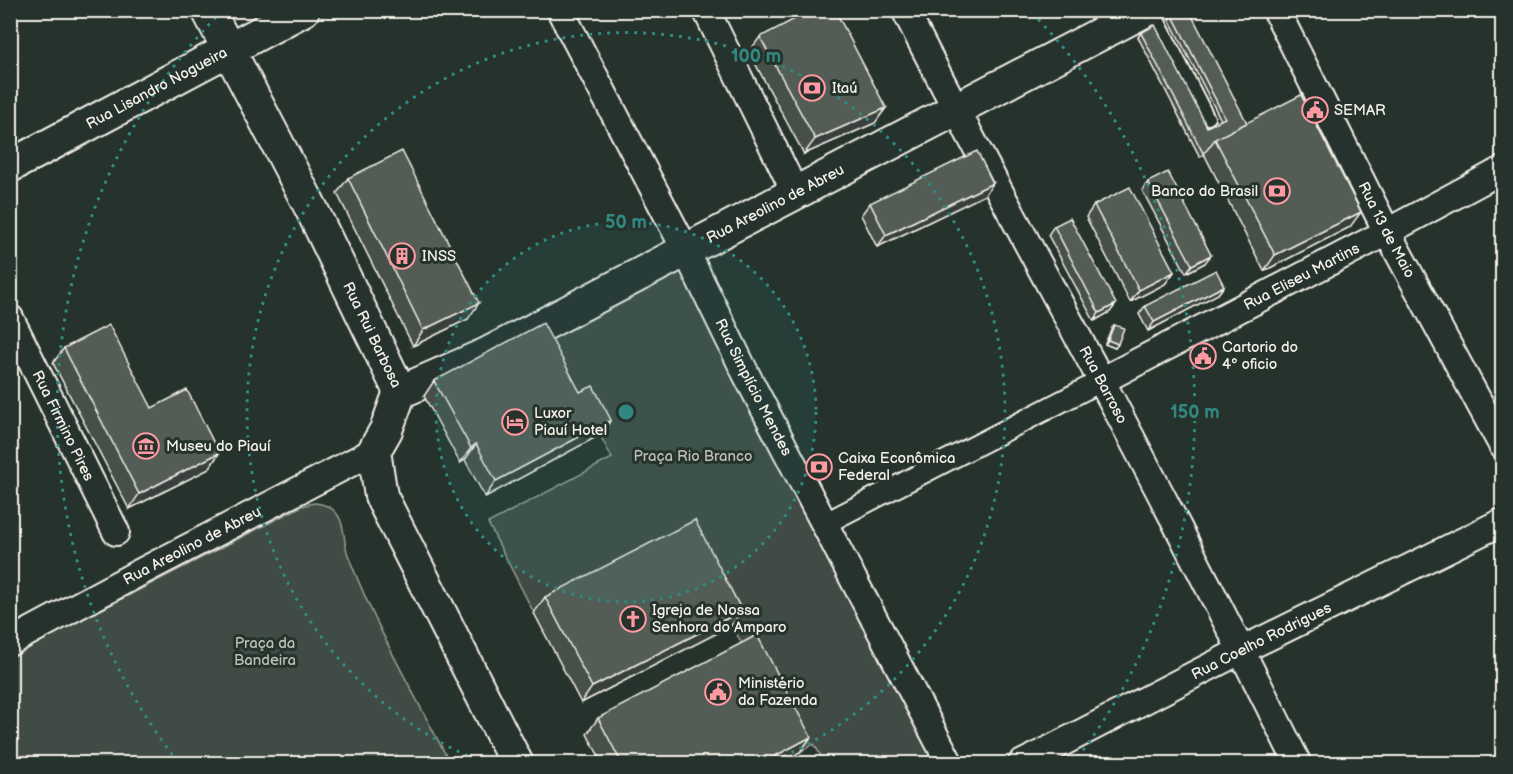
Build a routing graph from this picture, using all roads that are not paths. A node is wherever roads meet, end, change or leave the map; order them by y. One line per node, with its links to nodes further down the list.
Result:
1 (208, 10): 9 (street, Rua Rui Barbosa)
2 (303, 10): 9 (street, Rua Lisandro Nogueira)
3 (560, 10): 16 (street, Rua Simplício Mendes)
4 (706, 10): 14 (street)
5 (905, 10): 10 (street, Rua Barroso)
6 (1146, 10): 10 (street, Rua Areolino de Abreu)
7 (1153, 10): 11 (lane)
8 (1276, 10): 15 (street, Rua 13 de Maio)
9 (228, 49): 12 (street, Rua Lisandro Nogueira); 19 (street, Rua Rui Barbosa)
10 (955, 109): 14 (street, Rua Areolino de Abreu); 18 (street, Rua Barroso)
11 (1208, 118)
12 (10, 166)
13 (1503, 170): 15 (street, Rua Eliseu Martins)
14 (795, 192): 16 (street, Rua Areolino de Abreu)
15 (1387, 232): 18 (street, Rua Eliseu Martins); 20 (street, Rua 13 de Maio)
16 (685, 249): 19 (street, Rua Areolino de Abreu); 23 (street, Rua Simplício Mendes)
17 (10, 318): 24 (street, Rua Firmino Pires)
18 (1101, 381): 23 (street); 26 (street, Rua Barroso)
19 (400, 392): 21 (street, Rua Rui Barbosa)
20 (1503, 445)
21 (374, 451): 25 (street, Rua Areolino de Abreu); 27 (street)
22 (1503, 522): 26 (street, Rua Coelho Rodrigues)
23 (824, 524): 28 (street, Rua Simplício Mendes)
24 (116, 532)
25 (10, 642)
26 (1242, 650): 29 (street, Rua Coelho Rodrigues); 30 (street, Rua Barroso)
27 (517, 764)
28 (950, 764)
29 (1021, 764)
30 (1298, 764)

